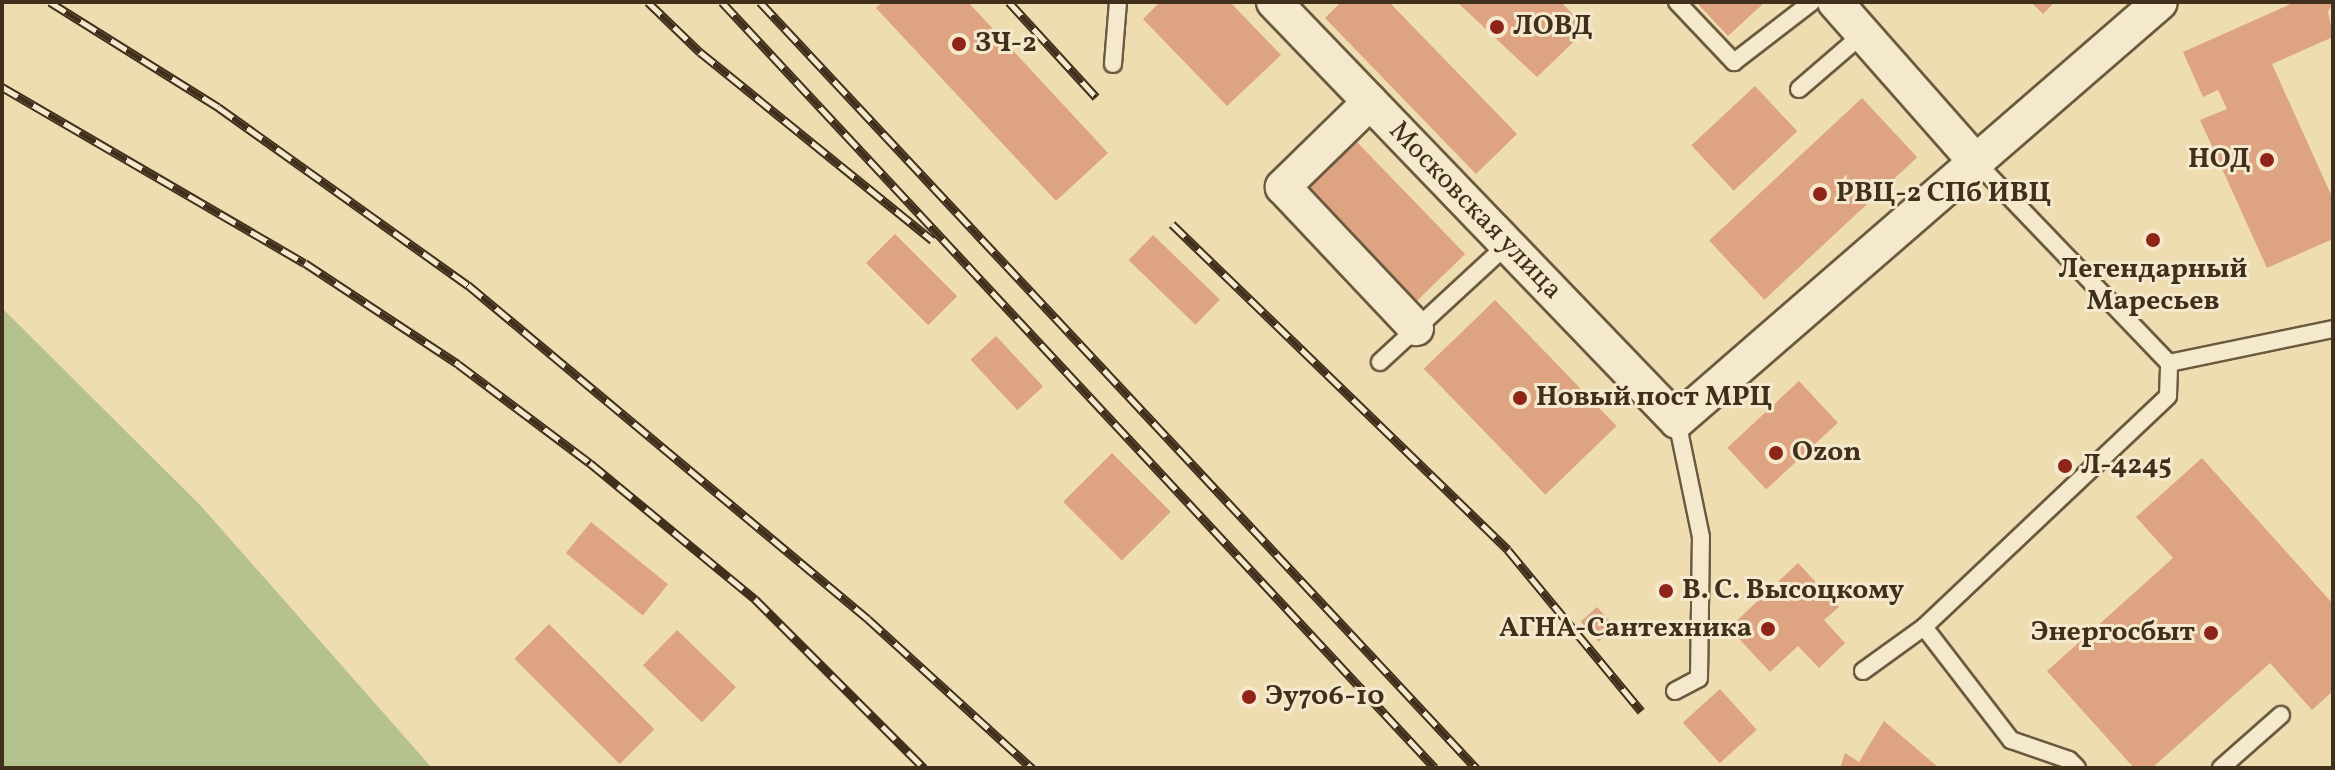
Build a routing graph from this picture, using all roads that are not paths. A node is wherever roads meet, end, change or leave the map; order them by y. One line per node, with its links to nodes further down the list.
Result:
1 (1118, 2): 8 (lane)
2 (1274, 2): 10 (street, Московская улица)
3 (1677, 2): 4 (lane)
4 (1812, 2)
5 (1835, 2): 7 (street)
6 (2160, 2): 11 (street)
7 (1864, 33): 9 (lane); 11 (street)
8 (1113, 64)
9 (1799, 89)
10 (1370, 102): 12 (street, Московская улица); 13 (street)
11 (1978, 164): 16 (lane); 17 (street)
12 (1507, 245): 13 (lane); 17 (street, Московская улица)
13 (1416, 328): 15 (lane)
14 (2333, 329): 16 (lane)
15 (1380, 362)
16 (2169, 363): 18 (lane)
17 (1677, 421): 20 (lane)
18 (1924, 627): 19 (lane); 22 (lane)
19 (1863, 671)
20 (1675, 691)
21 (2281, 715): 23 (lane)
22 (2077, 768)
23 (2221, 768)

